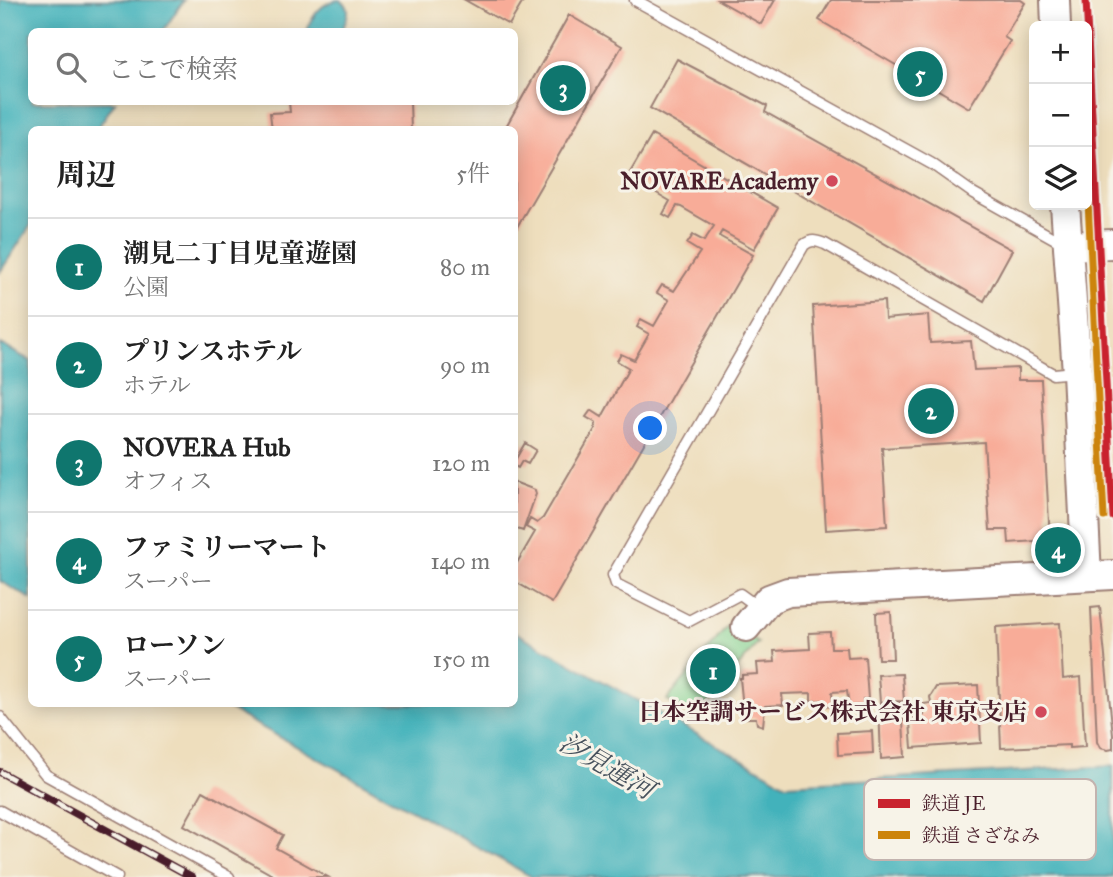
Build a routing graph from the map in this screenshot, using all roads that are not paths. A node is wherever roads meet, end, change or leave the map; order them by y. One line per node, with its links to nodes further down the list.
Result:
1 (635, 0): 6 (lane)
2 (1055, 0): 3 (street)
3 (1056, 21)
4 (1065, 210): 6 (street)
5 (1113, 244): 6 (street)
6 (1068, 246): 7 (street)
7 (1077, 372): 8 (street); 9 (lane)
8 (1100, 575): 9 (street)
9 (753, 618)
10 (0, 717): 13 (lane)
11 (0, 811): 12 (lane)
12 (117, 877)
13 (229, 877)

